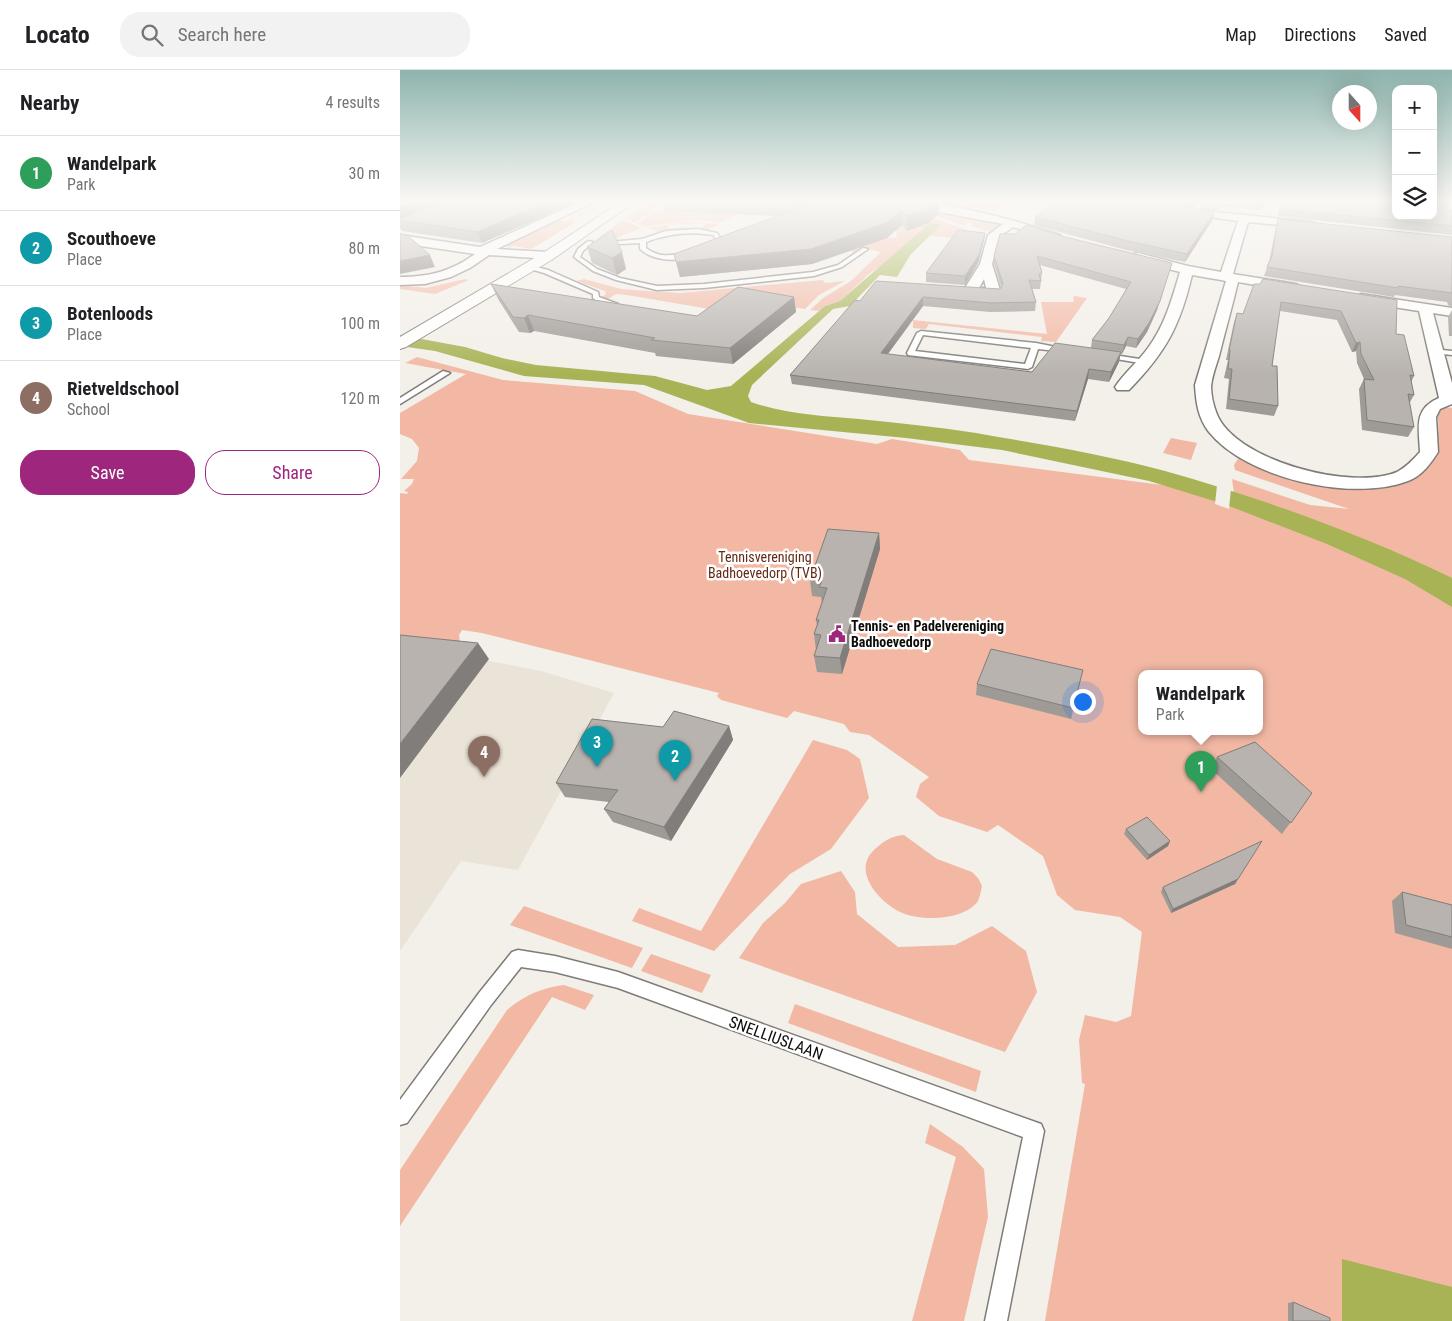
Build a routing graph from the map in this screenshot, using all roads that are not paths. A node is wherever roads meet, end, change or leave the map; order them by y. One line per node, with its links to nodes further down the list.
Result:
1 (475, 258): 12 (street)
2 (544, 258): 9 (street)
3 (579, 258): 4 (lane)
4 (851, 258)
5 (988, 258): 8 (street)
6 (1142, 258): 10 (street)
7 (1234, 258): 11 (street)
8 (986, 264): 15 (street); 15 (street)
9 (529, 267): 17 (lane); 20 (street)
10 (1187, 270): 11 (street); 26 (street)
11 (1229, 277): 13 (street); 29 (street)
12 (400, 281)
13 (1310, 290)
14 (956, 291): 15 (street)
15 (970, 291)
16 (1348, 296): 18 (street)
17 (619, 305)
18 (1425, 308): 19 (street); 23 (street)
19 (1452, 312)
20 (400, 344)
21 (1036, 345): 21 (lane); 22 (lane)
22 (1073, 350)
23 (1434, 350): 25 (lane); 29 (street)
24 (1091, 353): 26 (lane)
25 (1452, 353)
26 (1146, 362): 28 (street)
27 (446, 372): 30 (lane)
28 (1123, 387)
29 (1450, 401)
30 (400, 402)
31 (400, 1116): 32 (lane, SNELLIUSLAAN)
32 (996, 1321)

